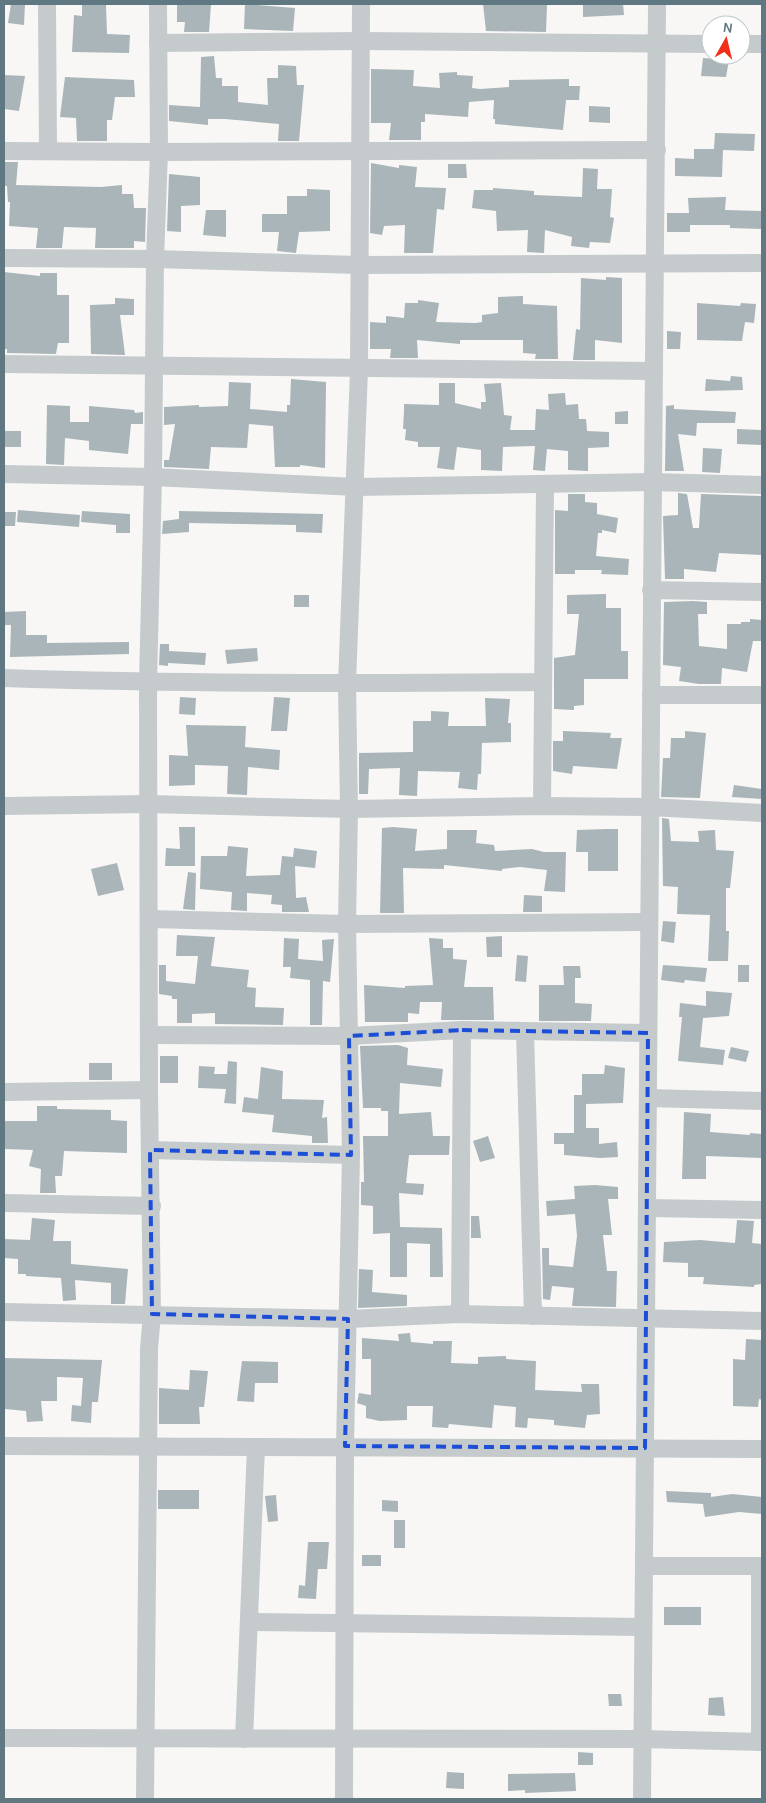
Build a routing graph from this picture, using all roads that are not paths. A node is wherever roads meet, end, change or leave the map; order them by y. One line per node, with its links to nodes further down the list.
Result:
1 (48, 4): 9 (street)
2 (158, 4): 6 (street)
3 (361, 4): 5 (street)
4 (657, 4): 7 (street)
5 (360, 41): 6 (street); 7 (street); 12 (street)
6 (158, 43): 13 (street)
7 (657, 43): 8 (street); 10 (street)
8 (701, 44)
9 (48, 150): 11 (street); 13 (street)
10 (657, 150): 12 (street); 16 (street)
11 (4, 151)
12 (361, 151): 13 (street); 18 (street)
13 (159, 152): 15 (street)
14 (4, 258): 15 (street)
15 (154, 259): 18 (street); 20 (street)
16 (655, 262): 17 (street); 18 (street); 22 (street)
17 (762, 263)
18 (359, 265): 21 (street)
19 (4, 364): 20 (street)
20 (155, 367): 21 (street); 24 (street)
21 (359, 370): 22 (street); 28 (street)
22 (654, 371): 25 (street)
23 (4, 474): 24 (street)
24 (153, 478): 28 (street); 33 (street)
25 (652, 482): 26 (street); 27 (street); 29 (street)
26 (545, 485): 28 (street); 32 (street)
27 (762, 485)
28 (356, 488): 34 (street)
29 (651, 590): 30 (street); 36 (street)
30 (762, 592)
31 (4, 678): 33 (street)
32 (543, 682): 34 (street); 39 (street)
33 (148, 683): 34 (street); 37 (street)
34 (347, 684): 41 (street)
35 (762, 695): 36 (street)
36 (651, 696): 40 (street)
37 (148, 804): 38 (street); 41 (street); 43 (street)
38 (4, 806)
39 (542, 806): 40 (street); 41 (street)
40 (650, 807): 42 (street); 44 (street)
41 (349, 809): 45 (street)
42 (762, 813)
43 (150, 919): 45 (street); 49 (street)
44 (649, 922): 45 (street); 48 (street)
45 (346, 924): 50 (street)
46 (462, 1030): 47 (street); 50 (street); 63 (street)
47 (525, 1032): 48 (street); 64 (street)
48 (648, 1033): 53 (street)
49 (149, 1035): 50 (street); 51 (street)
50 (349, 1036): 56 (street)
51 (148, 1090): 52 (street); 55 (street)
52 (4, 1092)
53 (648, 1098): 54 (street); 59 (street)
54 (762, 1101)
55 (150, 1150): 56 (street); 58 (street)
56 (351, 1155): 66 (street)
57 (4, 1203): 58 (street)
58 (152, 1206): 62 (street)
59 (648, 1208): 60 (street); 65 (street)
60 (762, 1210)
61 (4, 1312): 62 (street)
62 (152, 1314): 66 (street); 69 (street)
63 (460, 1314): 64 (street); 66 (street)
64 (533, 1316): 65 (street)
65 (646, 1318): 67 (street); 72 (street)
66 (348, 1319): 70 (street)
67 (762, 1320)
68 (4, 1446): 69 (street)
69 (149, 1446): 71 (street); 80 (street)
70 (345, 1446): 71 (street); 72 (street); 76 (street)
71 (256, 1447): 77 (street)
72 (645, 1448): 73 (street); 74 (street)
73 (762, 1449)
74 (644, 1566): 75 (street); 78 (street)
75 (761, 1566): 84 (street)
76 (344, 1621): 77 (street); 78 (street); 82 (street)
77 (250, 1622): 81 (street)
78 (643, 1627): 83 (street)
79 (4, 1738): 80 (street)
80 (146, 1738): 81 (street); 85 (street)
81 (244, 1739): 82 (street)
82 (342, 1739): 83 (street); 86 (street)
83 (642, 1739): 84 (street); 87 (street)
84 (761, 1742)
85 (145, 1799)
86 (344, 1799)
87 (642, 1799)

